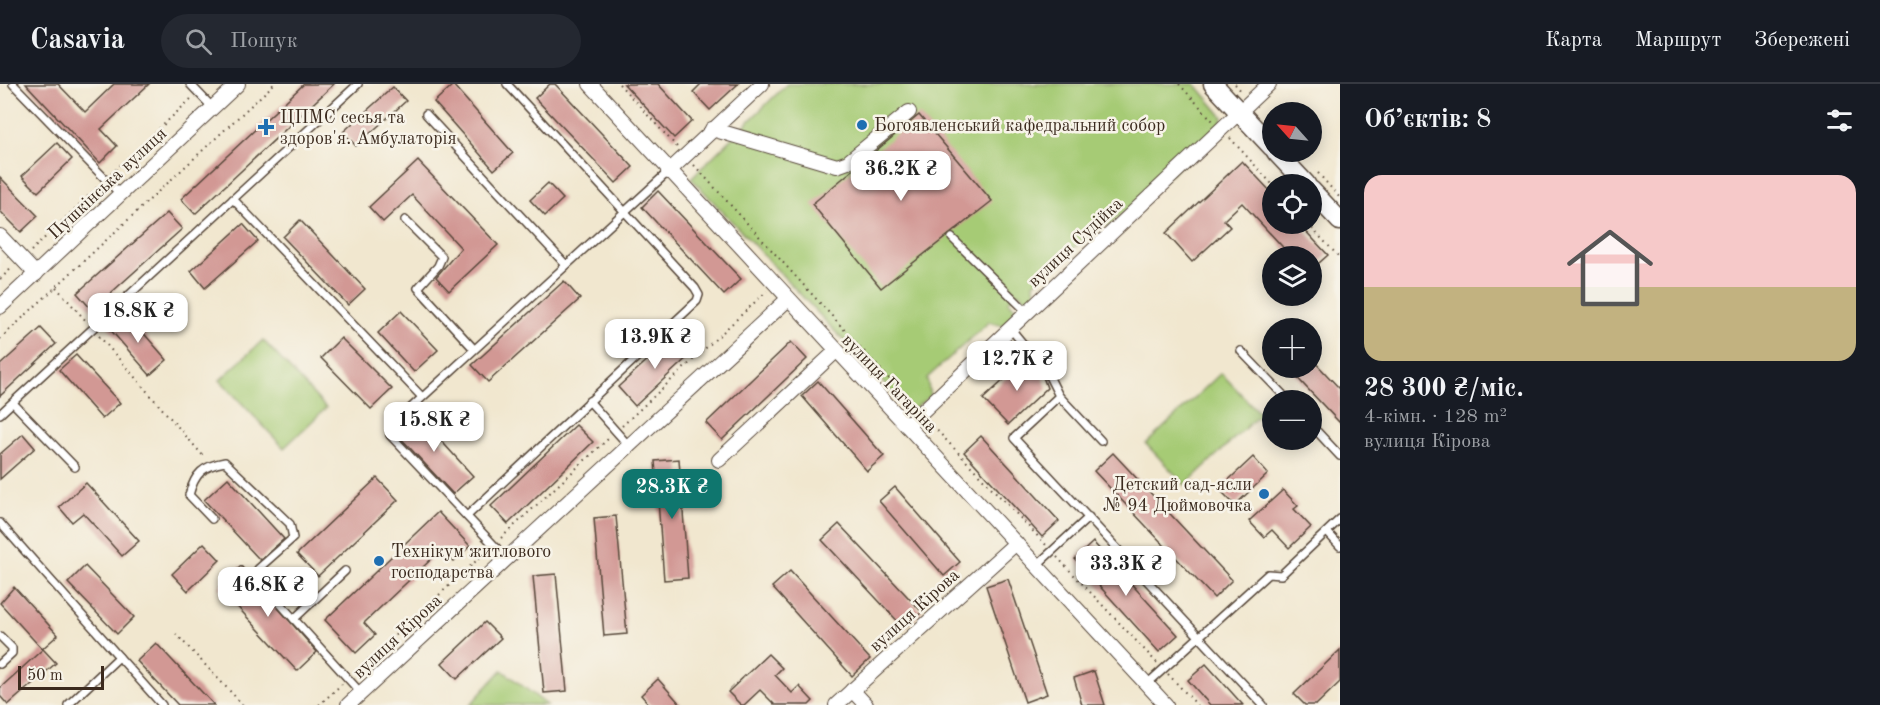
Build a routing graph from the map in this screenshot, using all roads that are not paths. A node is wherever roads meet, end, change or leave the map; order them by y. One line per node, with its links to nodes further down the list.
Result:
1 (13, 84): 21 (lane)
2 (190, 84): 12 (lane)
3 (238, 84): 12 (street, Пушкінська вулиця)
4 (358, 84): 22 (lane)
5 (507, 84): 11 (lane)
6 (521, 84): 11 (lane)
7 (590, 84): 19 (street, вулиця Гагаріна)
8 (762, 84): 16 (street)
9 (1213, 84): 14 (street)
10 (1269, 84): 14 (street, вулиця Судійка)
11 (513, 91): 24 (lane)
12 (213, 108): 21 (street, Пушкінська вулиця)
13 (909, 112): 16 (street)
14 (1239, 112): 17 (street); 33 (street, вулиця Судійка)
15 (426, 114): 29 (lane)
16 (712, 129): 19 (street)
17 (1262, 136)
18 (1290, 162): 20 (street)
19 (668, 172): 24 (lane); 31 (street, вулиця Гагаріна)
20 (1306, 174)
21 (121, 194): 30 (street, Пушкінська вулиця)
22 (233, 199): 40 (lane); 42 (lane)
23 (1322, 202): 26 (street)
24 (624, 213): 29 (lane); 41 (lane)
25 (405, 220): 35 (lane)
26 (1340, 221)
27 (0, 236): 30 (street)
28 (952, 237): 33 (lane)
29 (566, 265): 35 (lane)
30 (36, 274): 32 (street, Пушкінська вулиця)
31 (787, 300): 37 (street, вулиця Гагаріна); 47 (street, вулиця Кірова)
32 (0, 307)
33 (1027, 312): 34 (street, вулиця Судійка)
34 (1010, 328): 39 (lane); 44 (street, вулиця Судійка)
35 (474, 350): 40 (lane)
36 (1242, 351): 38 (lane)
37 (835, 352): 44 (street, вулиця Гагаріна); 49 (street)
38 (1279, 390)
39 (1059, 396): 46 (lane); 52 (lane)
40 (422, 397): 51 (lane)
41 (589, 401): 47 (lane); 51 (lane)
42 (13, 403): 43 (lane); 50 (lane)
43 (0, 414)
44 (907, 426): 57 (street, вулиця Гагаріна)
45 (1322, 437): 48 (lane)
46 (1101, 441)
47 (630, 446): 59 (street, вулиця Кірова)
48 (1340, 456)
49 (719, 460)
50 (75, 467)
51 (467, 516): 59 (lane)
52 (1089, 518): 60 (lane); 64 (lane)
53 (212, 519): 62 (lane)
54 (1340, 519): 56 (lane)
55 (0, 523): 65 (lane)
56 (1327, 532): 58 (lane); 64 (lane)
57 (1016, 543): 60 (street, вулиця Гагаріна); 68 (street, вулиця Кірова)
58 (1340, 546)
59 (507, 558): 69 (street, вулиця Кірова)
60 (1037, 565): 67 (street, вулиця Гагаріна)
61 (345, 571): 62 (lane)
62 (294, 619): 69 (lane)
63 (0, 636): 66 (lane)
64 (1199, 637): 67 (lane); 76 (lane)
65 (119, 657): 70 (lane); 71 (lane)
66 (0, 664)
67 (1147, 684): 75 (street, вулиця Гагаріна)
68 (852, 690): 73 (street, вулиця Кірова); 74 (street)
69 (361, 693): 72 (street, вулиця Кірова)
70 (68, 705)
71 (162, 705)
72 (348, 705)
73 (836, 705)
74 (866, 705)
75 (1166, 705)
76 (1263, 705)

